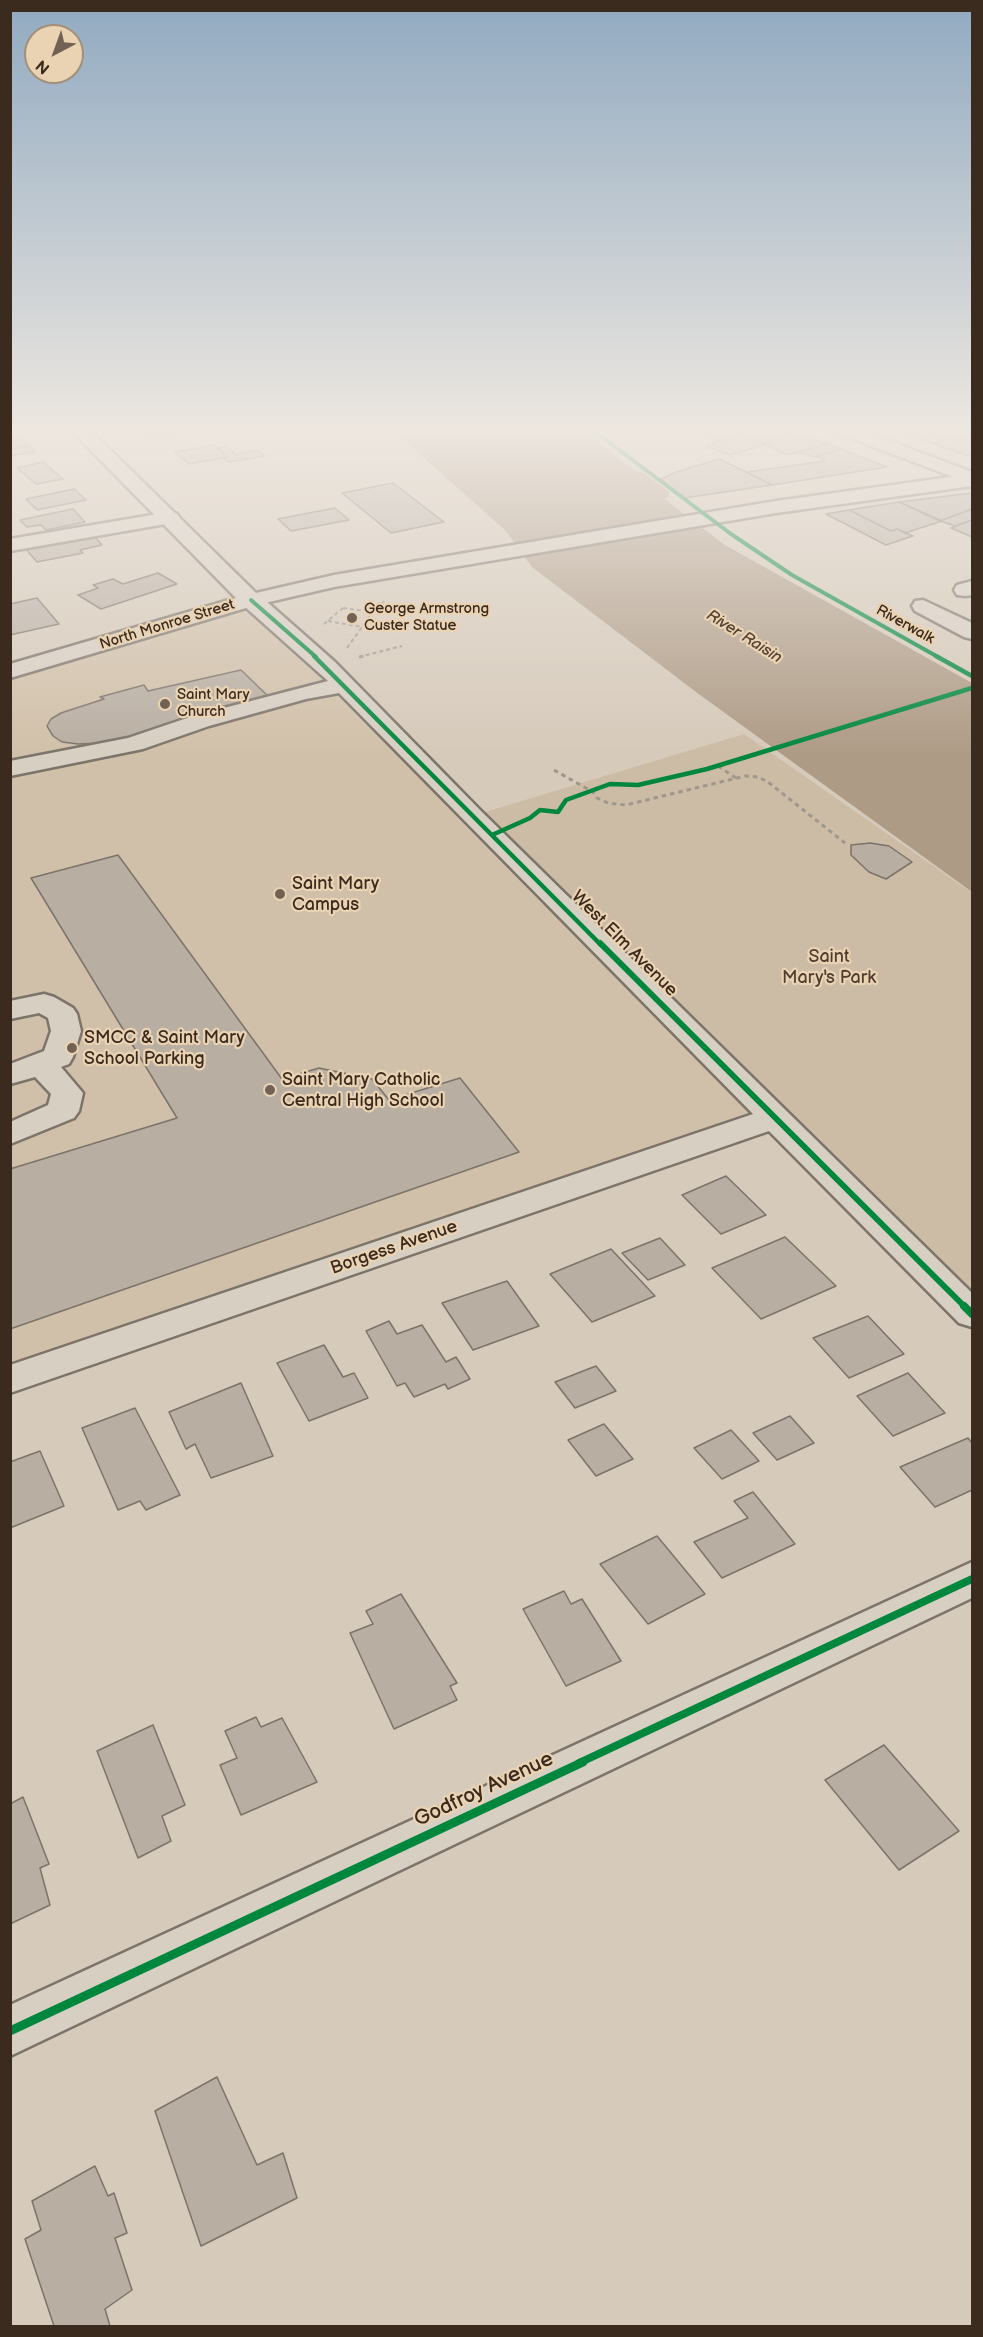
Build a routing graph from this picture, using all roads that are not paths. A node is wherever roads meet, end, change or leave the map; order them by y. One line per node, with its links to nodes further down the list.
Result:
1 (57, 537): 4 (street)
2 (189, 537): 5 (street, West Elm Avenue)
3 (590, 537): 5 (street, North Monroe Street)
4 (10, 545)
5 (251, 600): 8 (street, North Monroe Street); 9 (street, West Elm Avenue)
6 (923, 606): 7 (street)
7 (972, 632)
8 (10, 671)
9 (336, 676): 10 (street); 14 (street, West Elm Avenue)
10 (10, 769)
11 (10, 1010): 12 (street)
12 (40, 1065): 13 (street); 15 (street)
13 (10, 1075)
14 (777, 1117): 16 (street, West Elm Avenue); 17 (street, Borgess Avenue)
15 (10, 1134)
16 (972, 1314)
17 (10, 1379)
18 (972, 1579): 19 (street, Godfroy Avenue)
19 (10, 2031)

